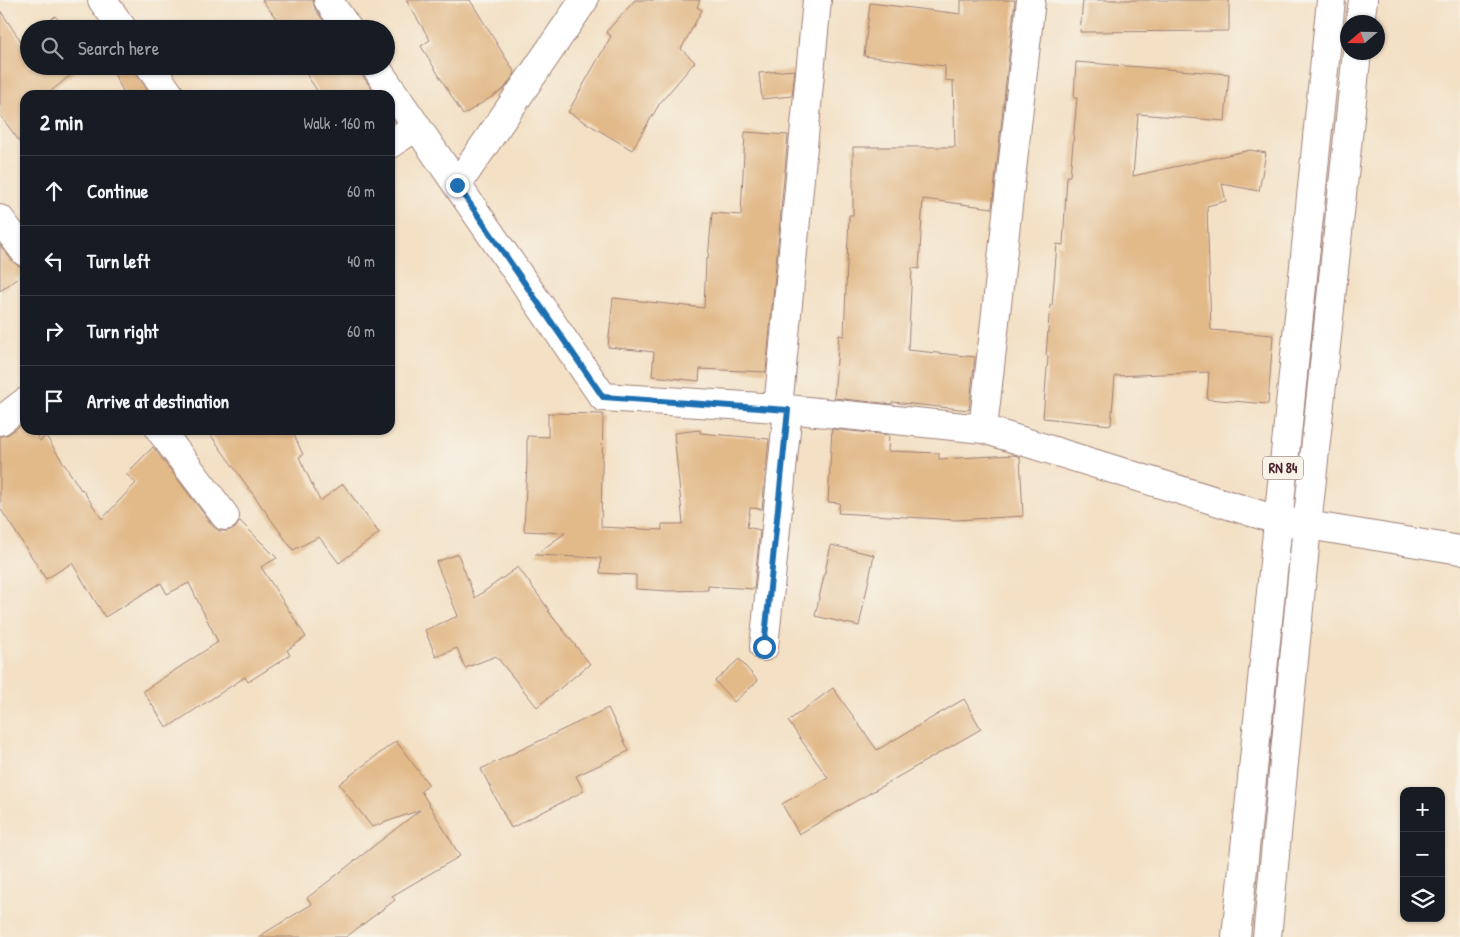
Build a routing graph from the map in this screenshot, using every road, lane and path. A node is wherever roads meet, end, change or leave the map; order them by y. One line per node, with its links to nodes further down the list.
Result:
1 (102, 0): 9 (street)
2 (328, 0): 10 (street)
3 (584, 0): 19 (street)
4 (817, 0): 23 (street)
5 (1031, 0): 25 (street)
6 (1331, 0): 28 (street, RN 84)
7 (1363, 0): 8 (street)
8 (1361, 15)
9 (116, 20)
10 (342, 20)
11 (1356, 60): 29 (street, RN 84)
12 (156, 75): 14 (street)
13 (381, 75): 15 (street)
14 (167, 90)
15 (392, 90)
16 (395, 95): 17 (street)
17 (417, 126): 18 (street); 19 (street)
18 (395, 141)
19 (457, 185): 23 (street)
20 (0, 219): 21 (street)
21 (20, 245)
22 (20, 406): 24 (street)
23 (783, 409): 25 (street); 31 (street)
24 (0, 421)
25 (983, 429): 28 (street)
26 (164, 435): 27 (street)
27 (225, 516)
28 (1277, 520): 29 (street); 32 (street, RN 84)
29 (1307, 526): 30 (street); 33 (street, RN 84)
30 (1460, 550)
31 (764, 647)
32 (1236, 937)
33 (1267, 937)

